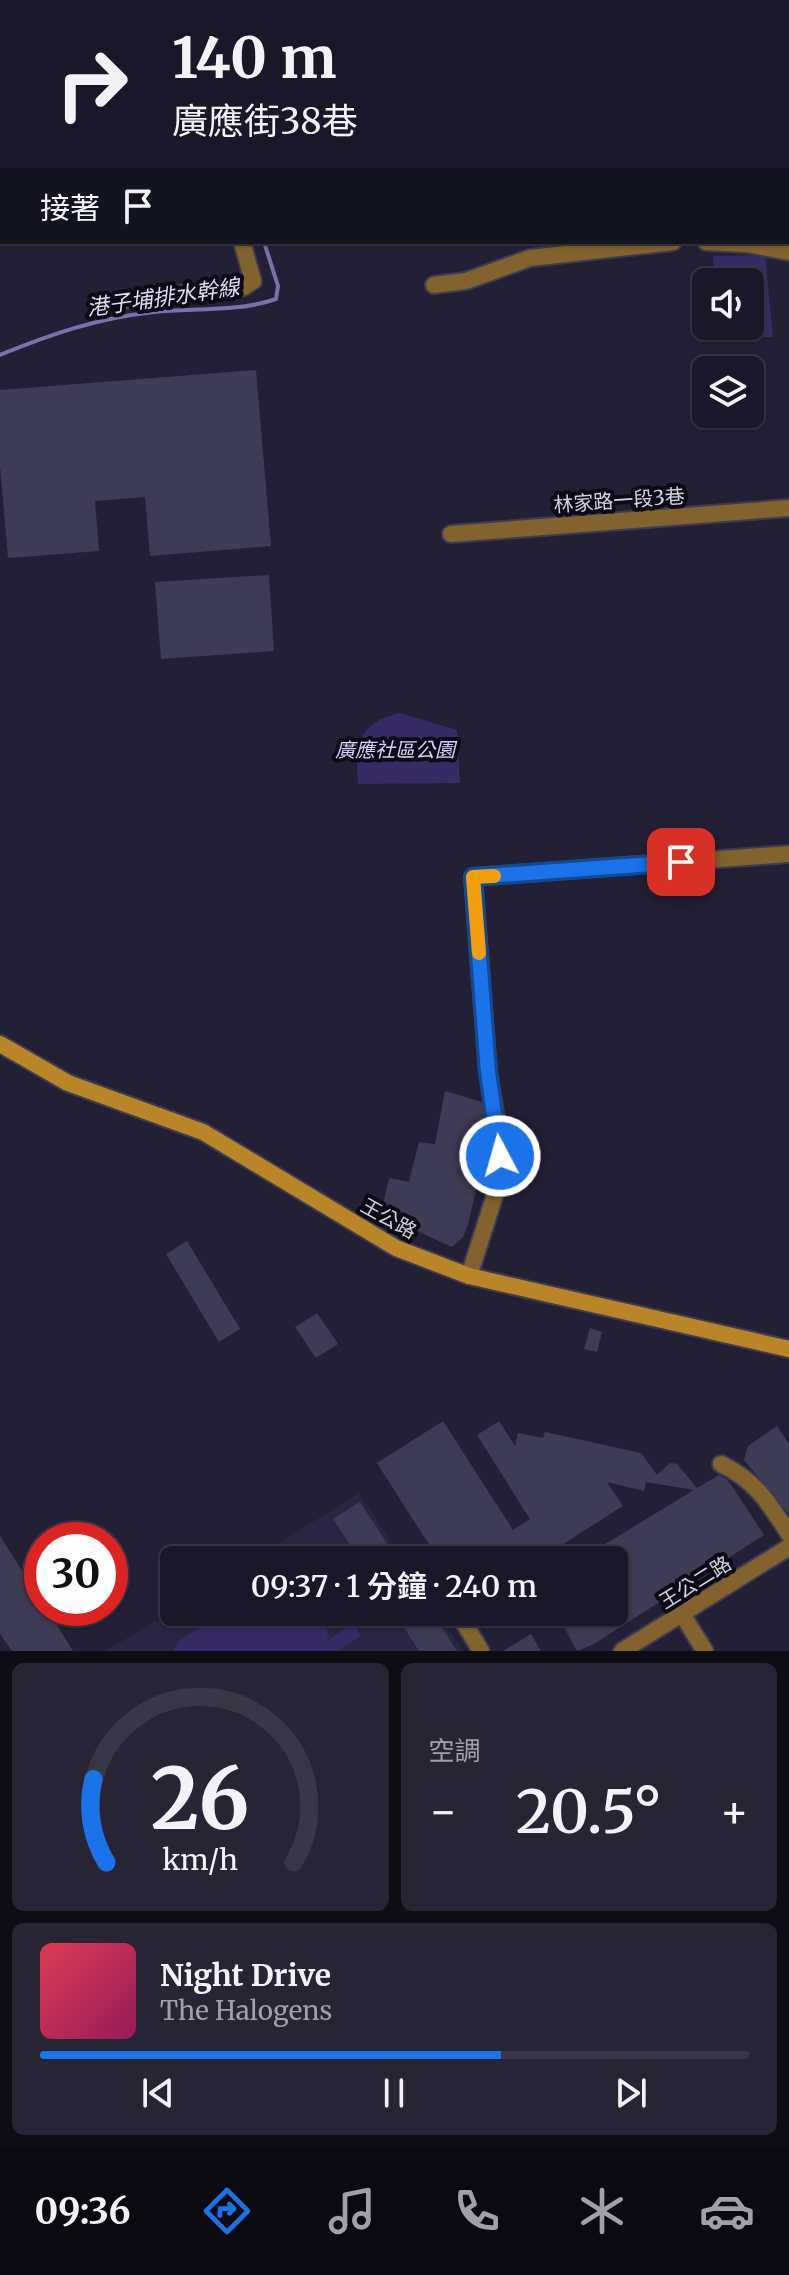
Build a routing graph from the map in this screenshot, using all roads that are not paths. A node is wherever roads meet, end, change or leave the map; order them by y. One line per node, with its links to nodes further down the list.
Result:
1 (243, 244): 6 (street)
2 (655, 244): 5 (street)
3 (747, 244): 4 (street)
4 (789, 252)
5 (434, 285)
6 (107, 302)
7 (789, 508): 8 (street, 林家路一段3巷)
8 (451, 534)
9 (789, 854): 11 (street)
10 (0, 1044): 11 (street, 王公路)
11 (469, 1276): 12 (street, 王公路)
12 (789, 1349)
13 (721, 1464): 14 (street)
14 (789, 1534)
15 (789, 1547): 16 (street, 王公二路)
16 (682, 1614): 19 (street, 王公二路); 20 (street)
17 (466, 1626): 18 (street)
18 (481, 1651)
19 (622, 1651)
20 (705, 1651)

